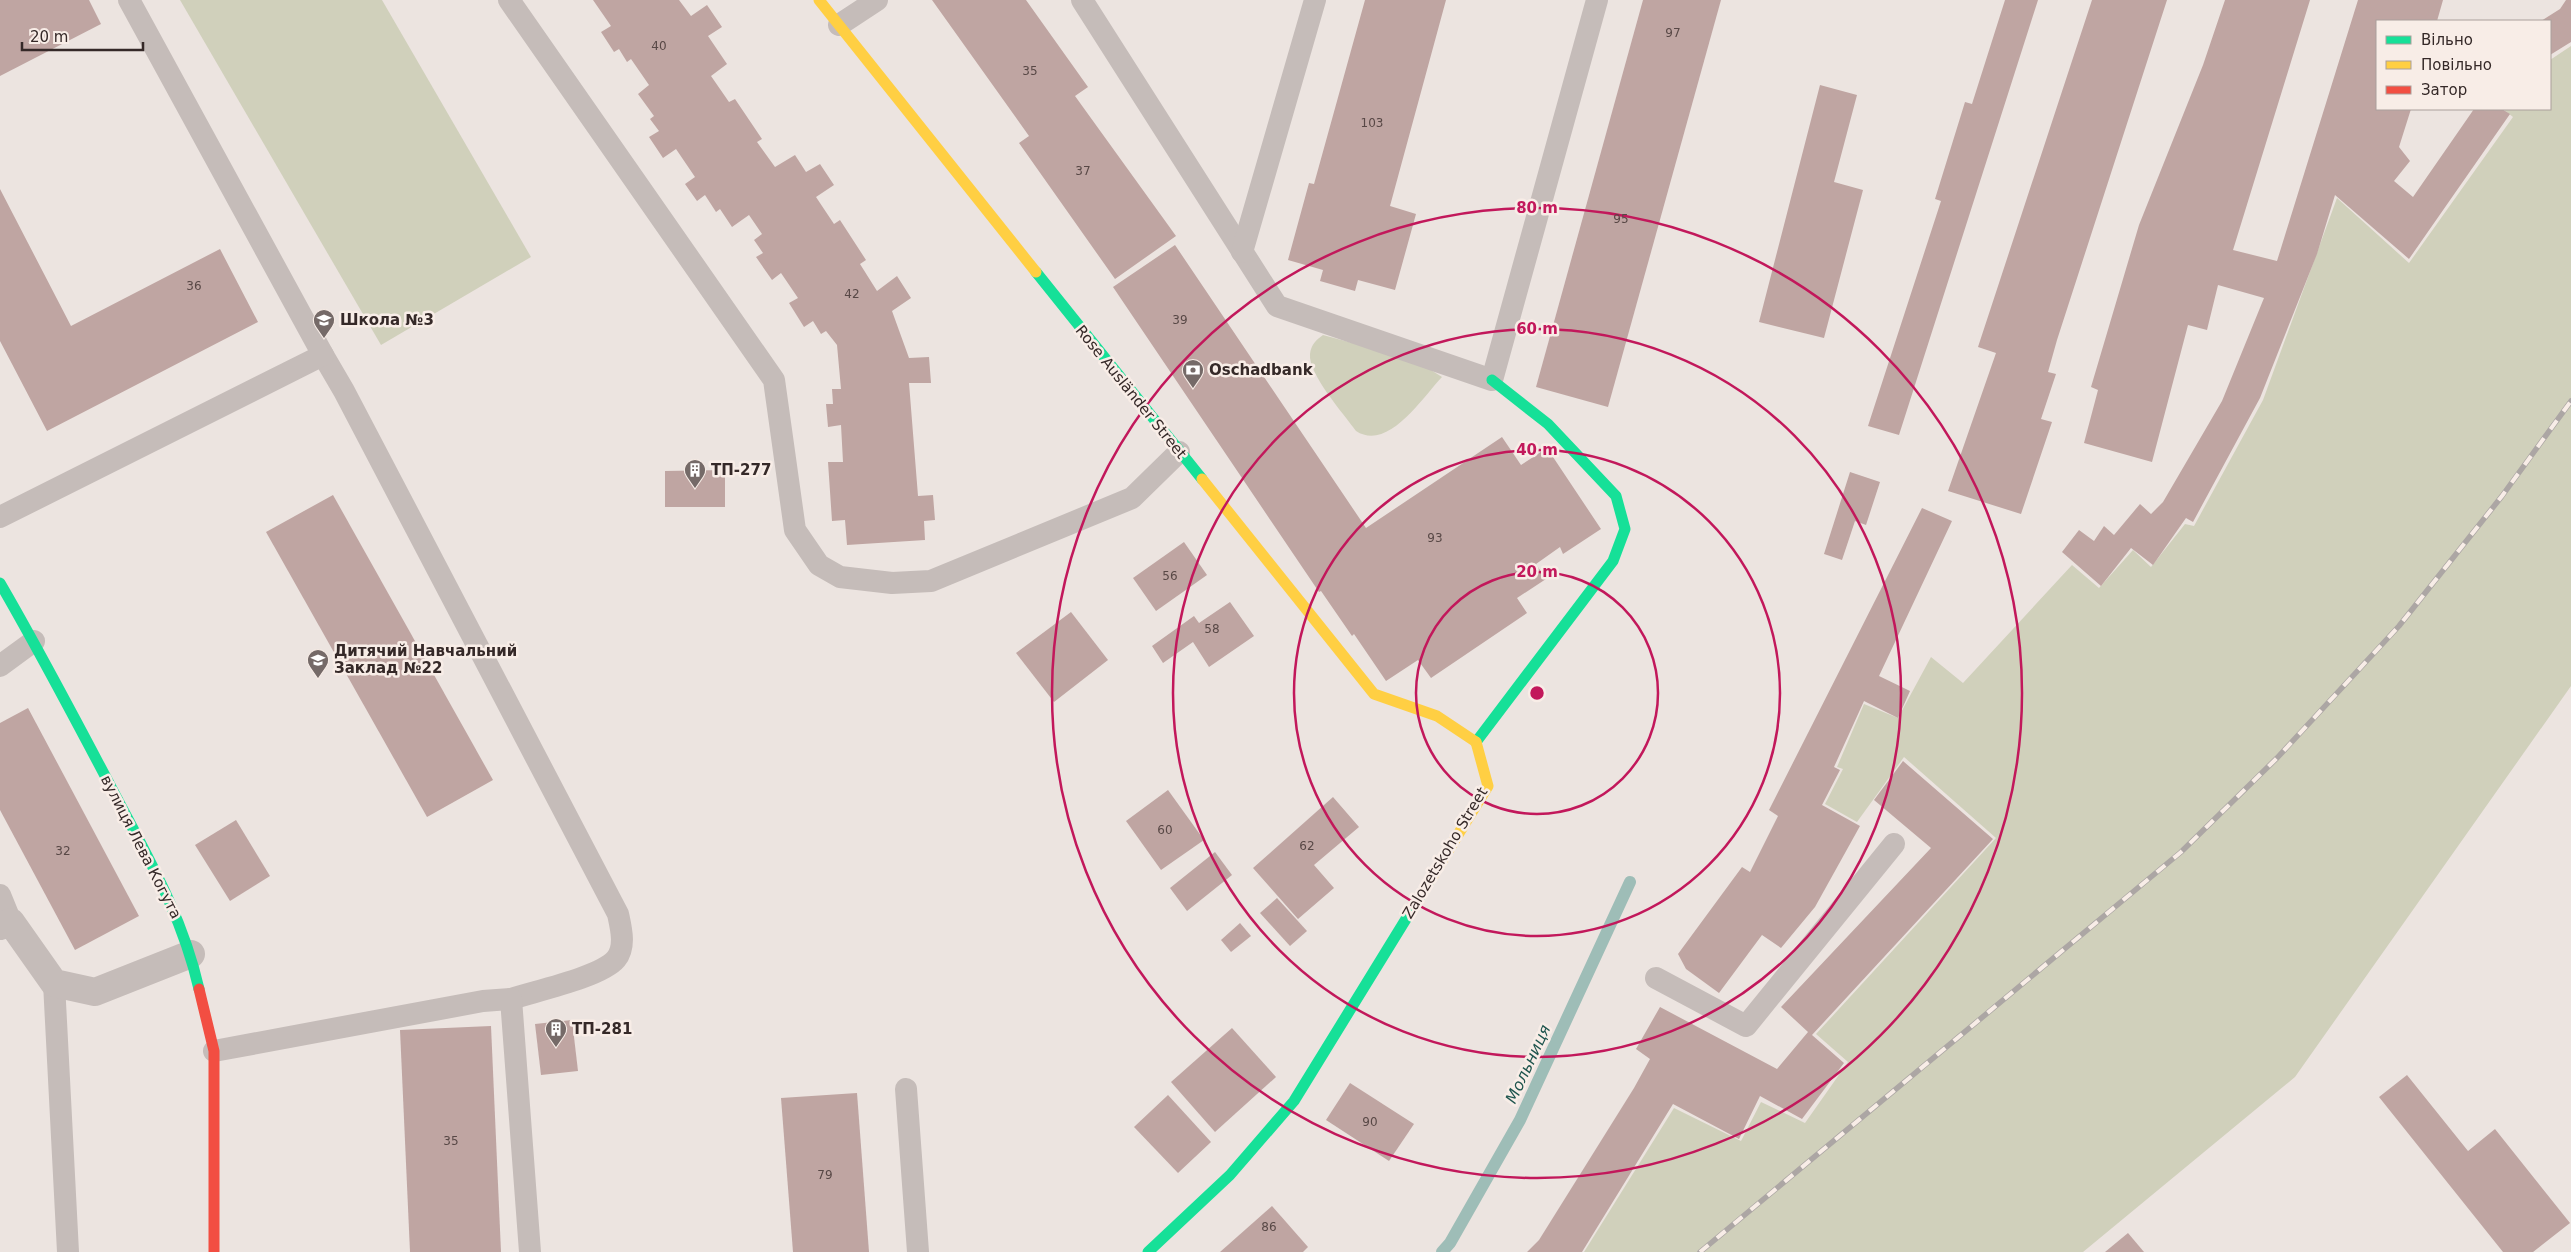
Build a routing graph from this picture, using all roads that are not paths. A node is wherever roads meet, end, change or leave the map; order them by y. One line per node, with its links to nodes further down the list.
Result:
1 (130, 0): 10 (lane)
2 (509, 0): 12 (lane)
3 (819, 0): 8 (street, Rose Ausländer Street)
4 (877, 0): 8 (lane)
5 (1082, 0): 9 (lane)
6 (1315, 0): 9 (lane)
7 (1597, 0): 11 (lane)
8 (839, 25): 12 (street, Rose Ausländer Street)
9 (1242, 252): 11 (lane)
10 (323, 355): 13 (lane); 24 (lane)
11 (1492, 380): 17 (street)
12 (1179, 452): 17 (street, Rose Ausländer Street)
13 (0, 518)
14 (0, 583): 15 (street, вулиця Лева Когута)
15 (34, 640): 16 (lane); 21 (street, вулиця Лева Когута)
16 (0, 666)
17 (1476, 742): 31 (street, Zalozetskoho Street)
18 (1894, 844): 22 (lane)
19 (0, 895): 20 (lane)
20 (6, 924): 23 (street)
21 (191, 954): 23 (street); 25 (street, вулиця Лева Когута)
22 (1656, 978)
23 (54, 983): 27 (lane)
24 (511, 999): 25 (lane); 29 (lane)
25 (214, 1050): 28 (street, вулиця Лева Когута)
26 (906, 1090): 30 (lane)
27 (68, 1252)
28 (214, 1252)
29 (530, 1252)
30 (918, 1252)
31 (1148, 1252)

